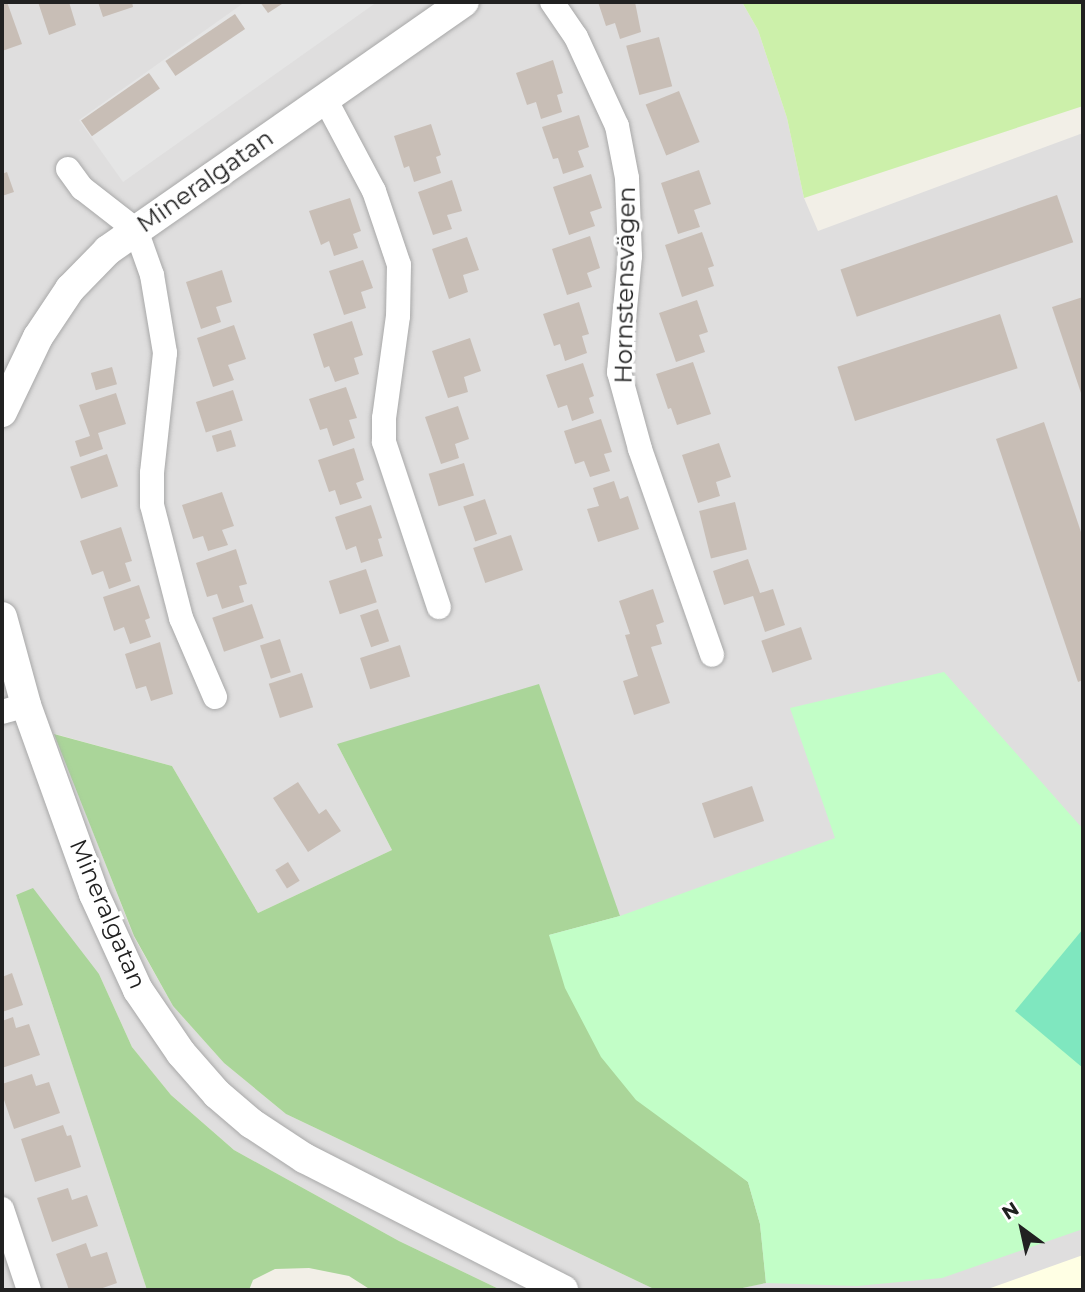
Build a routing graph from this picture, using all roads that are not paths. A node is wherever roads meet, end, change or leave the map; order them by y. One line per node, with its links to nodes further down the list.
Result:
1 (464, 2): 3 (street, Mineralgatan)
2 (552, 2): 9 (street, Hornstensvägen)
3 (324, 97): 5 (street, Mineralgatan); 7 (street)
4 (68, 169): 5 (street)
5 (136, 230): 6 (street, Mineralgatan); 10 (street)
6 (2, 412)
7 (439, 607)
8 (2, 617): 11 (street, Mineralgatan)
9 (712, 655)
10 (215, 697)
11 (14, 708): 14 (street, Mineralgatan)
12 (2, 1209): 13 (street)
13 (29, 1290)
14 (562, 1290)

